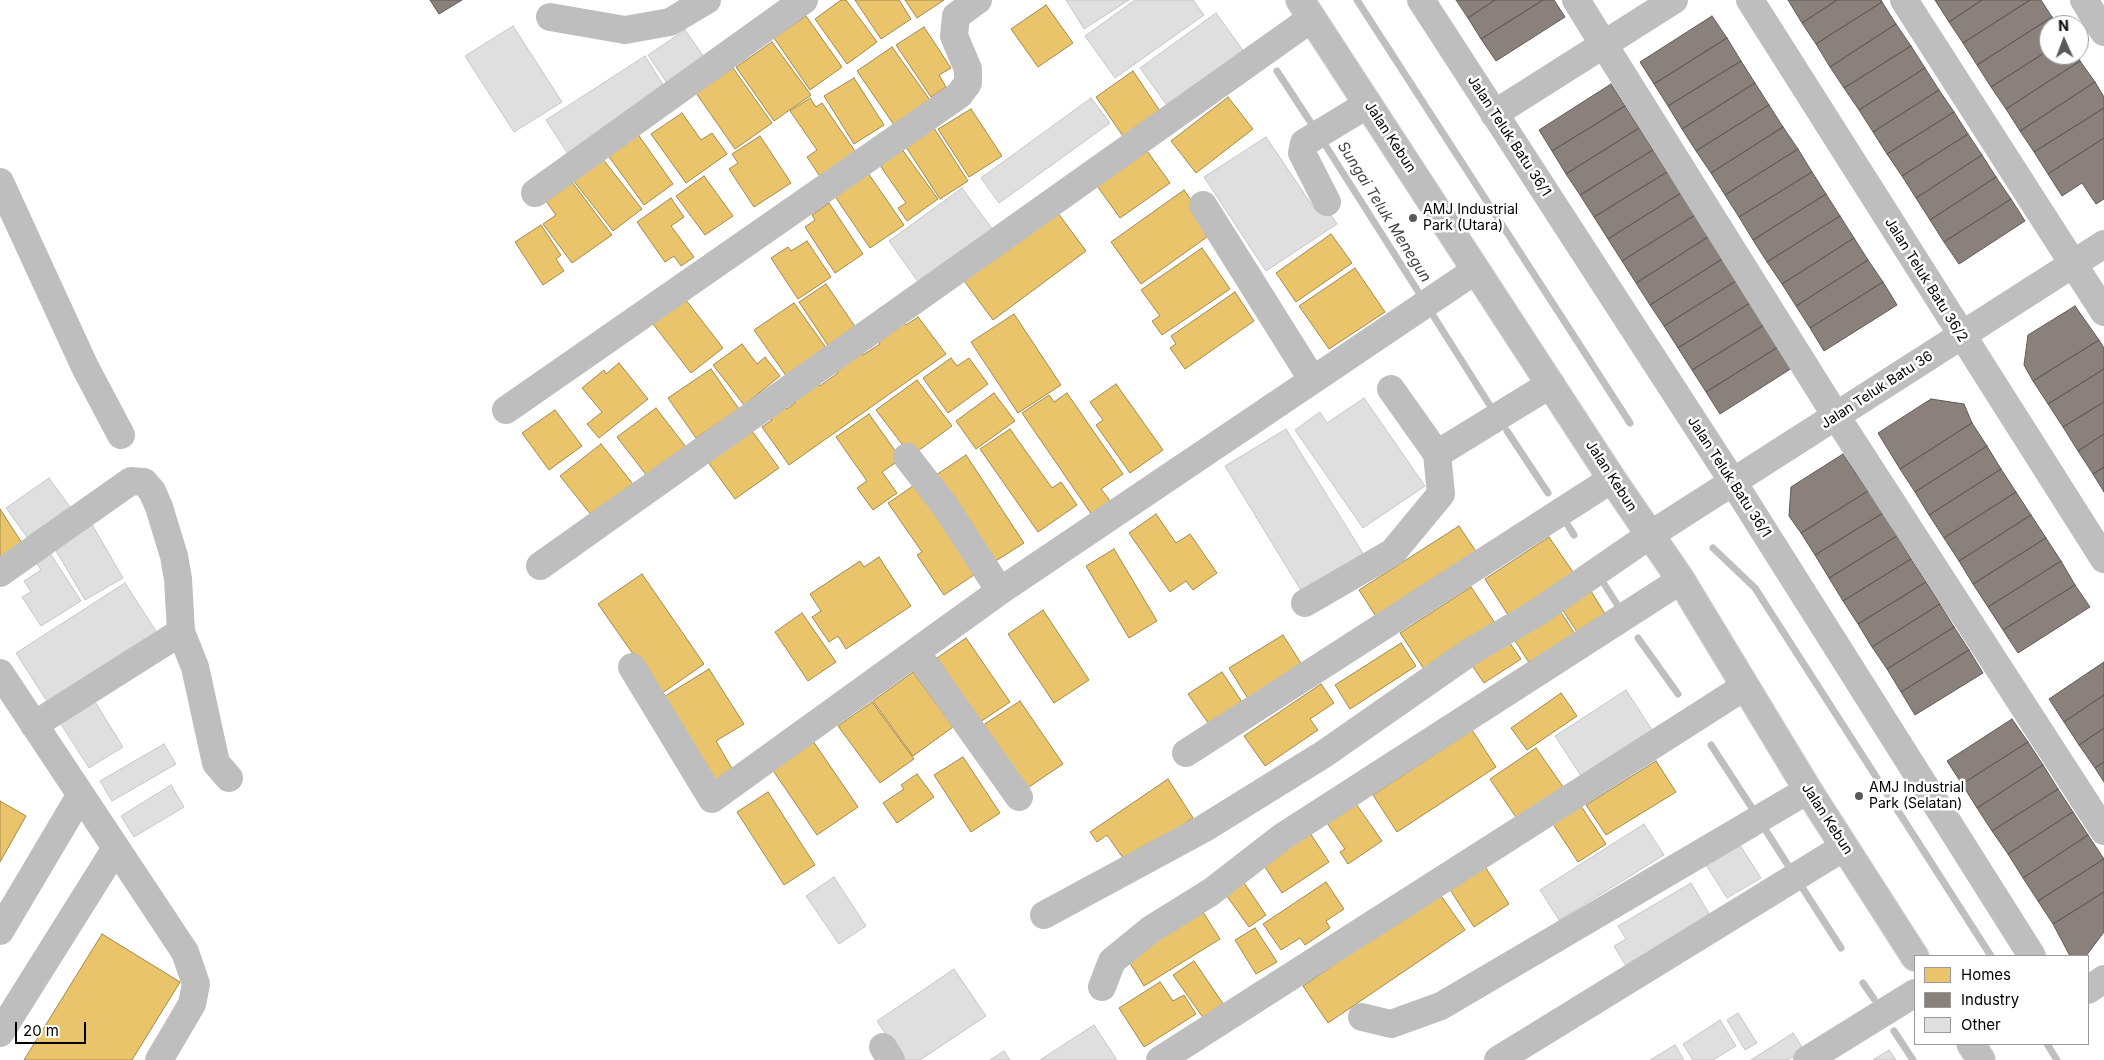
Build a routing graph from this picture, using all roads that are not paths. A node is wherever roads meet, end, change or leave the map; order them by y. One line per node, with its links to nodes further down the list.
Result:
1 (707, 0): 11 (street)
2 (804, 0): 17 (street)
3 (978, 0): 28 (street)
4 (1421, 0): 15 (street, Jalan Teluk Batu 36/1)
5 (1576, 0): 13 (street)
6 (1674, 0): 13 (street)
7 (1750, 0): 24 (street, Jalan Teluk Batu 36/2)
8 (1904, 0): 21 (street)
9 (2084, 0): 12 (street)
10 (1306, 9): 14 (street, Jalan Kebun); 37 (street)
11 (550, 17)
12 (2104, 32)
13 (1605, 44): 15 (street); 29 (street)
14 (1368, 104): 18 (street); 22 (street, Jalan Kebun)
15 (1494, 114): 34 (street, Jalan Teluk Batu 36/1)
16 (0, 182): 30 (street)
17 (535, 193)
18 (1327, 202)
19 (1203, 205): 25 (street)
20 (2104, 244): 21 (street, Jalan Teluk Batu 36)
21 (2072, 264): 23 (street); 24 (street, Jalan Teluk Batu 36)
22 (1476, 270): 25 (street); 26 (street, Jalan Kebun)
23 (2104, 312)
24 (1961, 336): 29 (street, Jalan Teluk Batu 36); 36 (street, Jalan Teluk Batu 36/2)
25 (1312, 379): 40 (street)
26 (1551, 384): 31 (street); 33 (street, Jalan Kebun)
27 (1391, 389): 31 (street)
28 (506, 410)
29 (1836, 416): 34 (street, Jalan Teluk Batu 36); 53 (street)
30 (122, 435)
31 (1437, 454): 41 (street)
32 (907, 457): 40 (street)
33 (1612, 479): 35 (street, Jalan Kebun); 48 (street)
34 (1733, 482): 35 (street, Jalan Teluk Batu 36); 59 (street, Jalan Teluk Batu 36/1)
35 (1650, 535): 39 (street, Jalan Kebun); 56 (street, Jalan Teluk Batu 36)
36 (2104, 559)
37 (540, 566)
38 (0, 573): 42 (street)
39 (1681, 580): 46 (street, Jalan Kebun); 61 (street)
40 (1000, 591): 43 (street)
41 (1305, 604)
42 (181, 632): 47 (street); 49 (street)
43 (916, 652): 44 (street); 52 (street)
44 (632, 667)
45 (0, 673): 47 (street)
46 (1744, 687): 50 (street, Jalan Kebun); 68 (street)
47 (34, 724): 51 (street)
48 (1186, 753)
49 (229, 778)
50 (1808, 790): 54 (street, Jalan Kebun); 64 (street)
51 (80, 796): 55 (street); 57 (street)
52 (1019, 797)
53 (2104, 831)
54 (1844, 847): 58 (street, Jalan Kebun); 69 (street)
55 (116, 848): 65 (street); 67 (street)
56 (1044, 915)
57 (0, 931)
58 (1914, 955)
59 (2031, 955)
60 (2104, 979): 62 (street)
61 (1102, 987)
62 (2089, 989)
63 (1914, 994): 70 (street)
64 (1362, 1018)
65 (0, 1033)
66 (1972, 1045): 71 (street)
67 (159, 1060)
68 (1160, 1060)
69 (1498, 1060)
70 (1807, 1060)
71 (1981, 1060)

